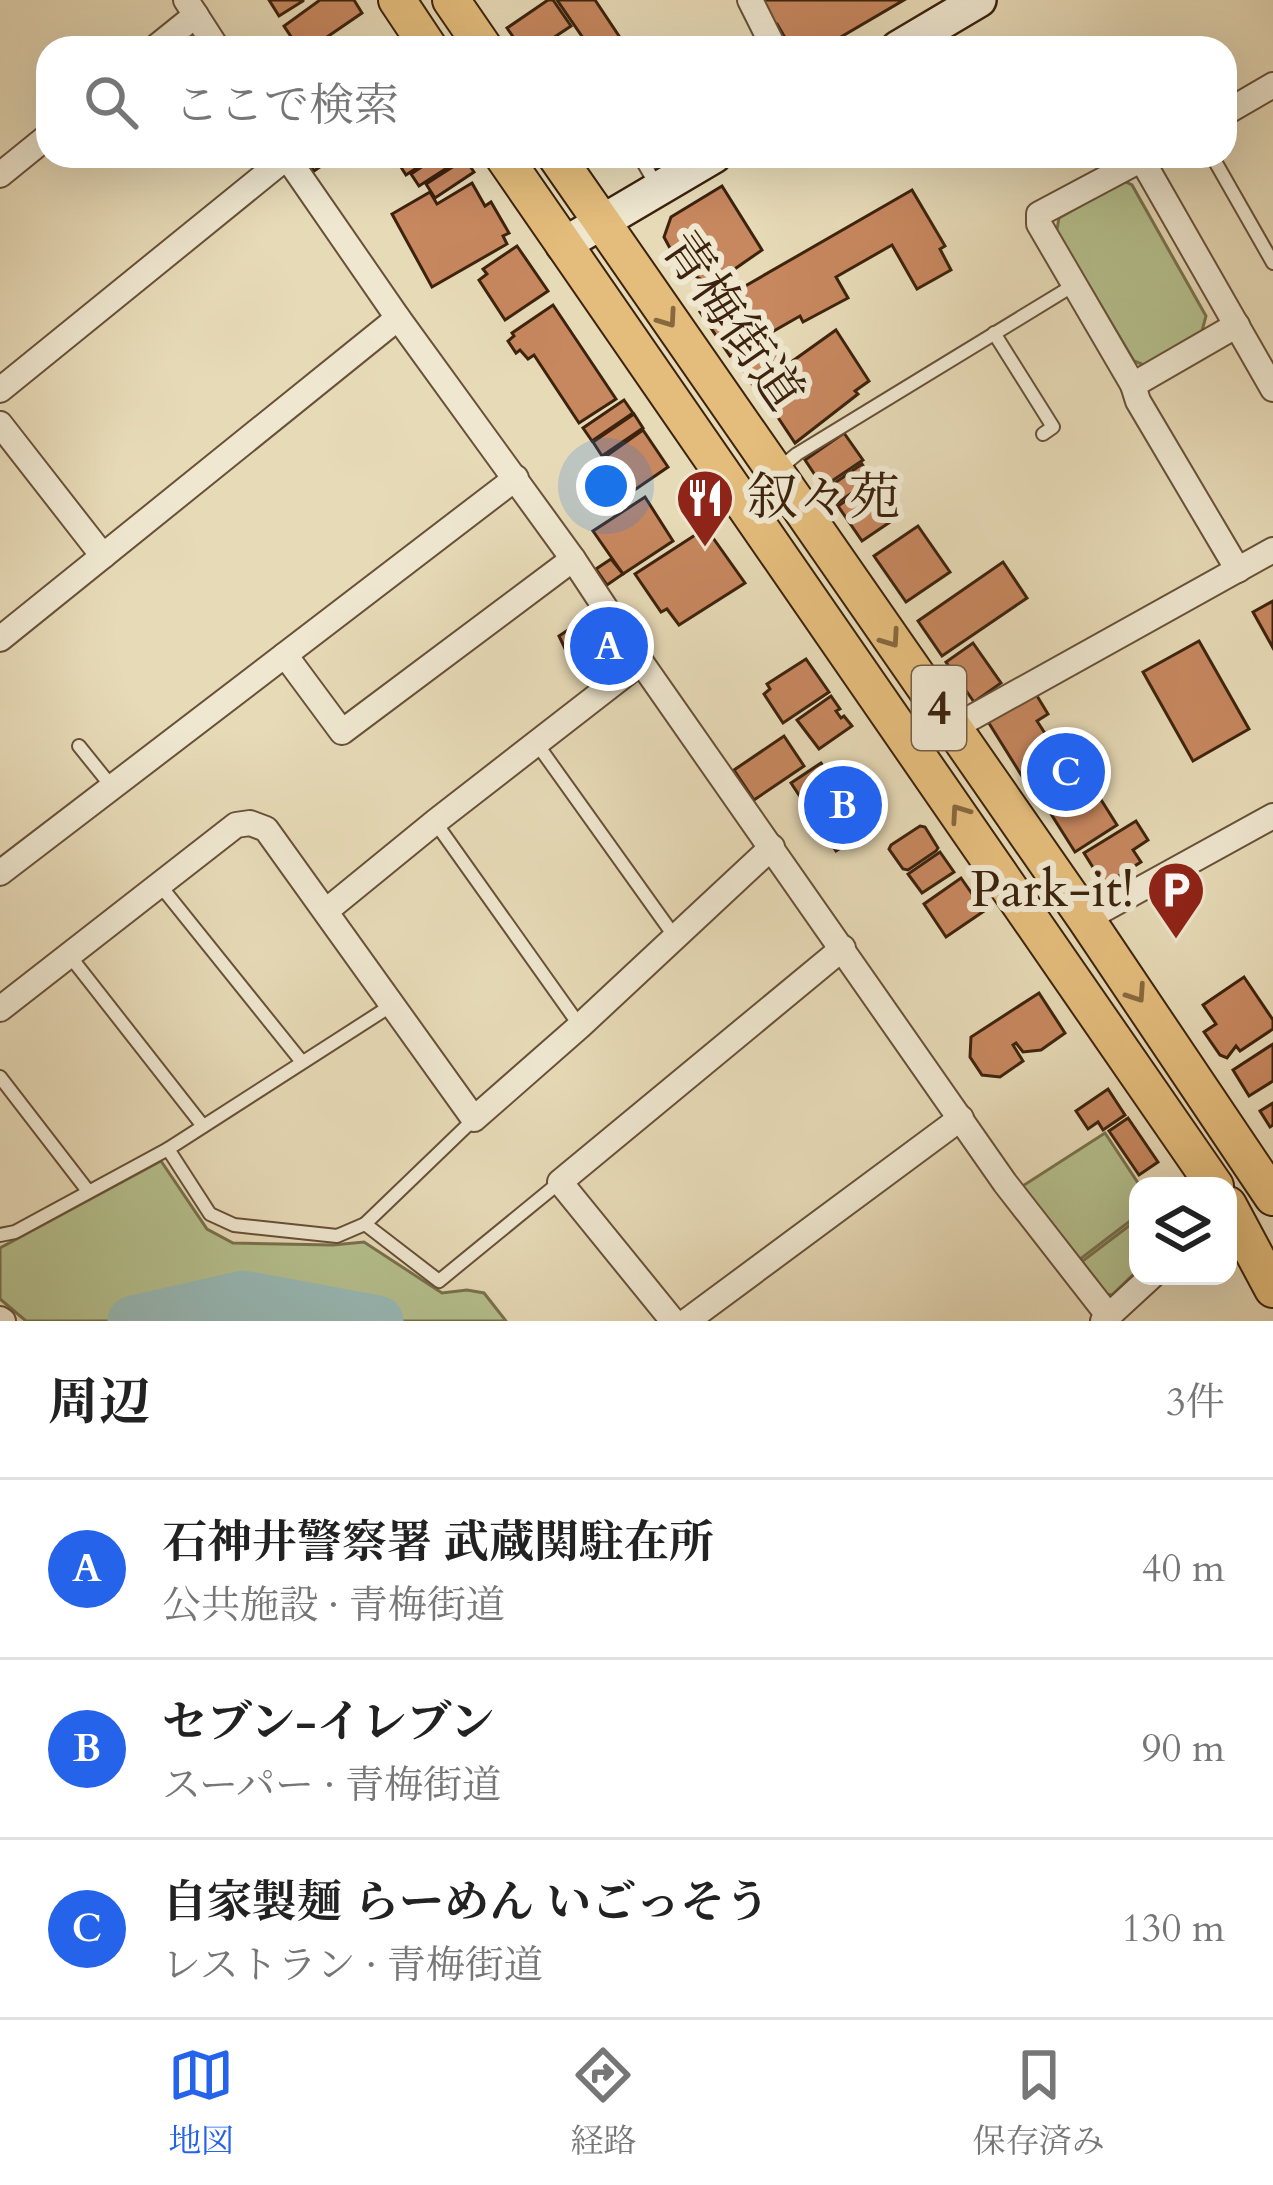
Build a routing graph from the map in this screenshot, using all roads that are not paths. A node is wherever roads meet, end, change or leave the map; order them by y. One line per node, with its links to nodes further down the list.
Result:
1 (397, 0): 8 (main road)
2 (451, 0): 9 (main road)
3 (750, 0): 10 (street)
4 (980, 0): 11 (street)
5 (191, 7): 6 (street); 7 (street)
6 (166, 36)
7 (209, 36)
8 (421, 36)
9 (476, 36)
10 (768, 36)
11 (918, 36)
12 (1273, 86): 13 (street)
13 (1237, 106)
14 (36, 146): 23 (street)
15 (271, 168): 33 (street)
16 (294, 168): 28 (street)
17 (516, 168): 25 (main road, 青梅街道 / 4)
18 (564, 168): 24 (main road, 青梅街道 / 4)
19 (1126, 168): 27 (street)
20 (1151, 168): 29 (street)
21 (1219, 168): 26 (lane)
22 (656, 172): 24 (street)
23 (0, 175)
24 (601, 223): 25 (street); 36 (main road, 青梅街道 / 4, one-way to 36)
25 (563, 245): 68 (main road, 青梅街道 / 4, one-way to 25)
26 (1273, 263)
27 (1074, 285): 30 (lane); 31 (street)
28 (398, 318): 37 (street); 39 (street)
29 (1237, 325): 31 (street); 32 (street)
30 (994, 333): 35 (lane); 36 (lane)
31 (1133, 385): 41 (street)
32 (1273, 389)
33 (0, 390)
34 (0, 424): 39 (street)
35 (1043, 434)
36 (774, 472): 45 (main road, 青梅街道 / 4, one-way to 45)
37 (516, 478): 40 (street); 43 (street)
38 (1273, 550): 41 (street)
39 (103, 556): 42 (street)
40 (573, 559): 43 (street); 44 (street)
41 (1238, 570): 45 (street)
42 (0, 639)
43 (285, 655): 48 (street)
44 (641, 662): 46 (street); 51 (street)
45 (953, 728): 55 (main road, 青梅街道 / 4)
46 (537, 744): 50 (street); 56 (lane)
47 (79, 746): 48 (lane)
48 (113, 788): 52 (street)
49 (1273, 816): 55 (street)
50 (435, 822): 54 (street); 61 (lane)
51 (772, 847): 56 (street); 57 (street)
52 (0, 874)
53 (159, 884): 54 (street); 58 (street); 62 (lane)
54 (326, 911): 59 (street)
55 (1087, 920): 69 (main road, 青梅街道 / 4, one-way to 69)
56 (675, 937): 61 (street)
57 (843, 948): 64 (street); 70 (street)
58 (68, 955): 60 (street); 66 (lane)
59 (393, 1004): 62 (lane); 65 (street)
60 (0, 1009)
61 (580, 1025): 65 (street)
62 (302, 1062): 66 (lane)
63 (0, 1077): 71 (lane)
64 (961, 1118): 77 (street); 79 (street)
65 (474, 1119): 73 (lane)
66 (203, 1126): 67 (lane)
67 (168, 1149): 71 (lane); 73 (lane)
68 (1209, 1177)
69 (1268, 1177)
70 (560, 1182): 73 (lane); 78 (street)
71 (88, 1191): 74 (lane)
72 (1237, 1223): 76 (main road)
73 (365, 1224)
74 (0, 1235)
75 (1142, 1285): 77 (street)
76 (1273, 1289)
77 (1106, 1318)
78 (673, 1321)
79 (687, 1321)

